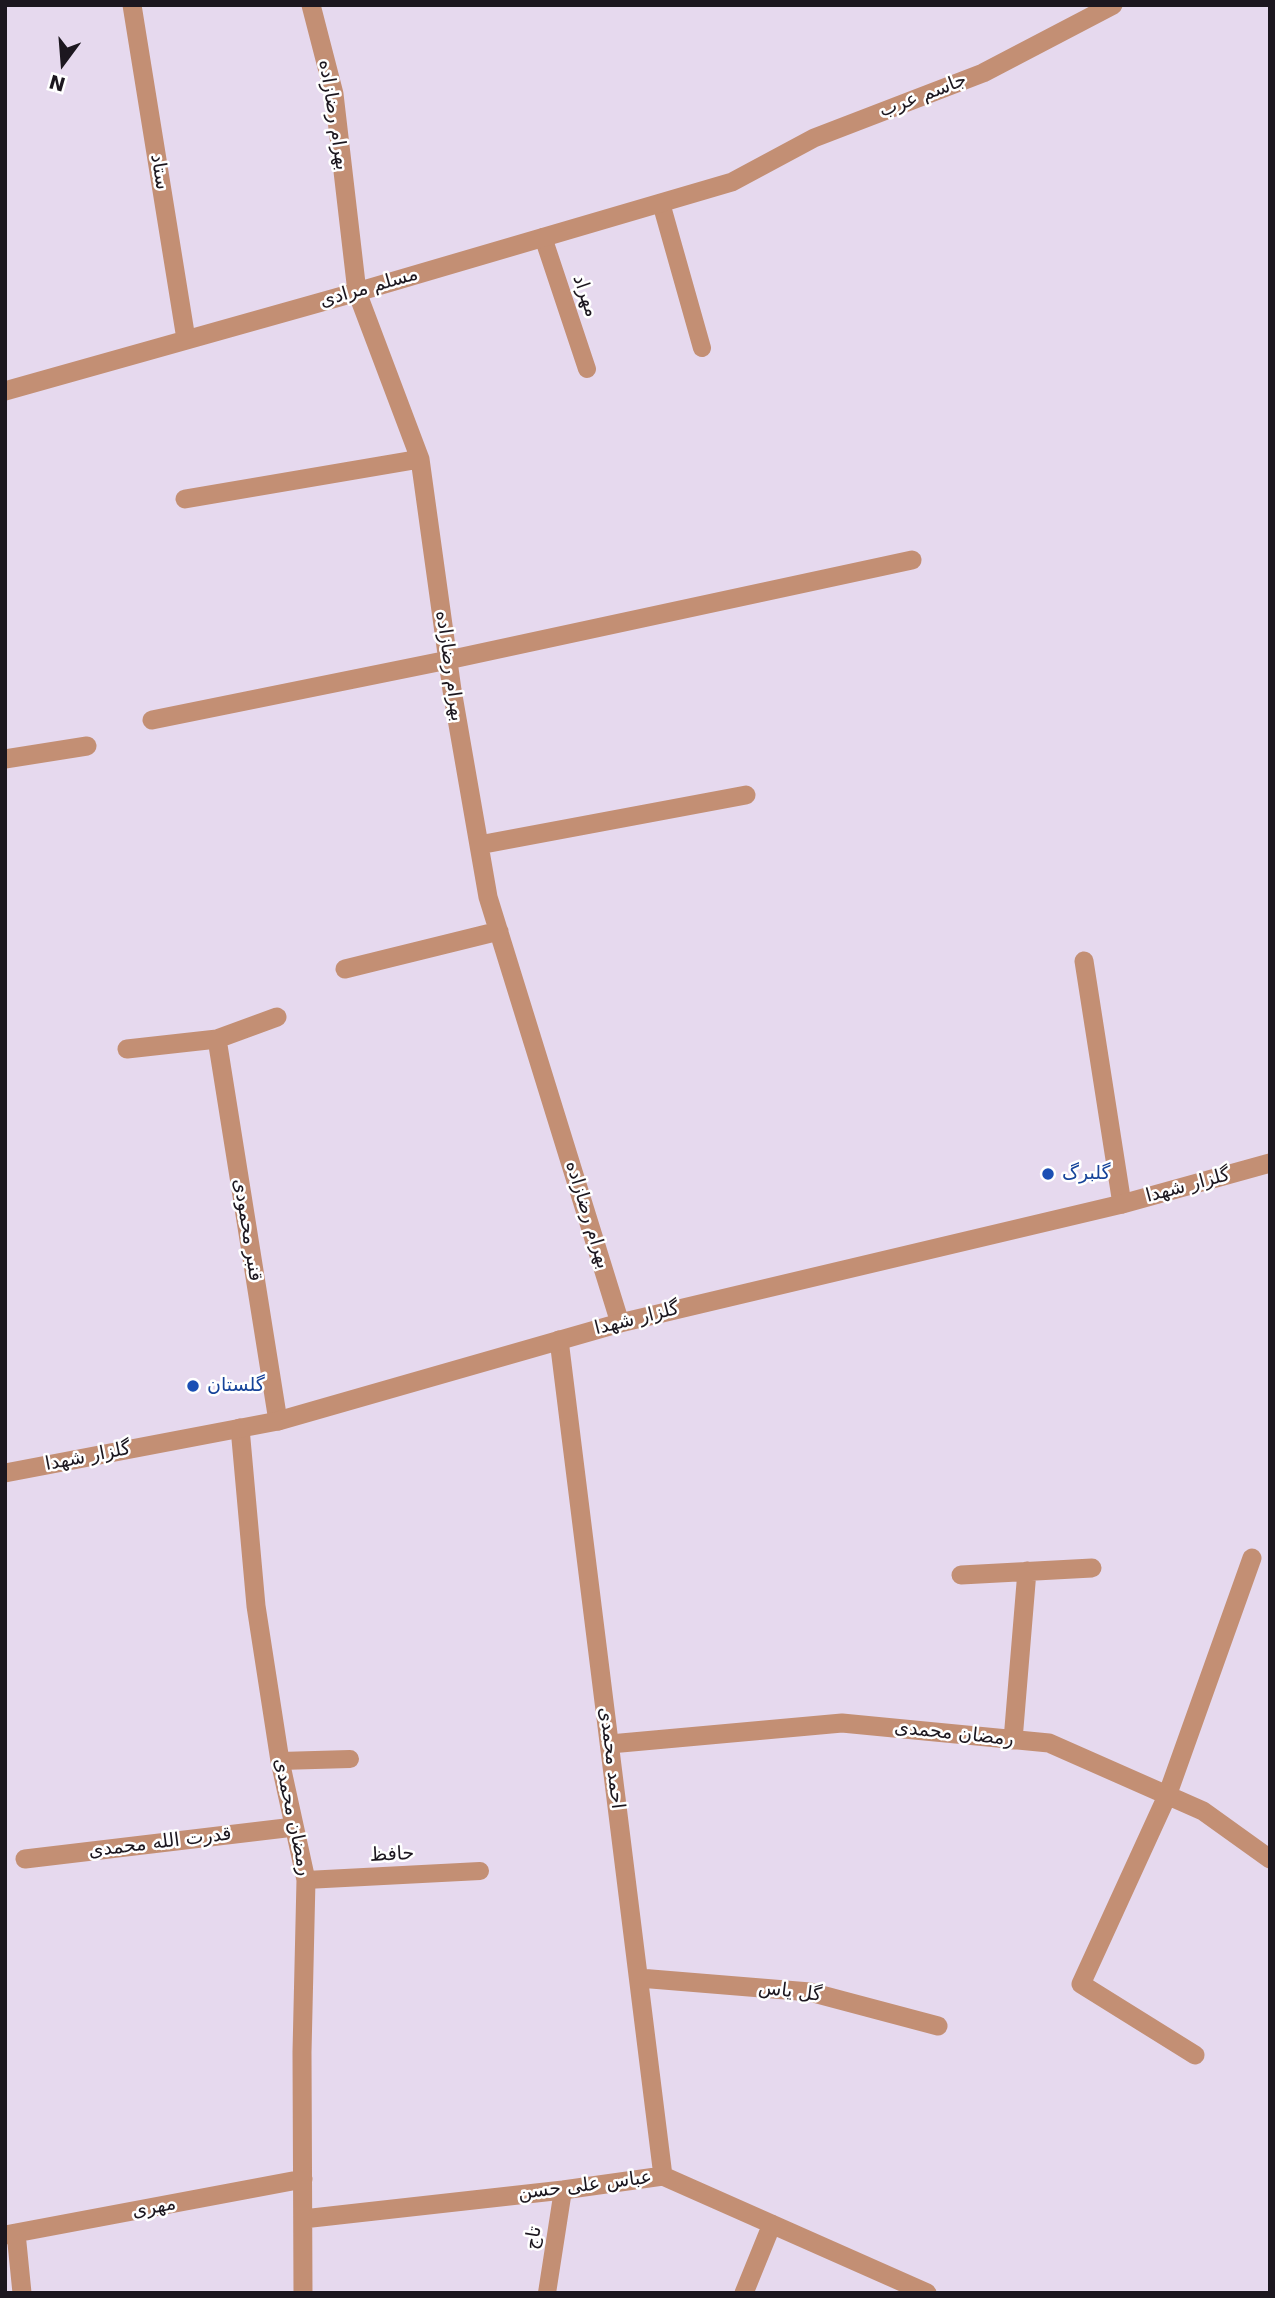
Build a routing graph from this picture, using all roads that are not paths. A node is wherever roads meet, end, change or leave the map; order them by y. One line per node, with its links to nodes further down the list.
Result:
1 (132, 5): 8 (street, ستاد)
2 (311, 5): 7 (street, بهرام رضازاده)
3 (1113, 5): 4 (street, جاسم عرب)
4 (732, 182): 5 (street, مسلم مرادی)
5 (661, 203): 6 (street, مسلم مرادی); 9 (lane)
6 (543, 237): 7 (street, مسلم مرادی); 10 (lane, مهراد)
7 (356, 292): 8 (street, مسلم مرادی); 12 (street, بهرام رضازاده)
8 (186, 339): 11 (street, مسلم مرادی)
9 (702, 348)
10 (587, 369)
11 (5, 391)
12 (420, 458): 13 (street); 15 (street, بهرام رضازاده)
13 (185, 499)
14 (912, 560): 15 (street)
15 (448, 660): 16 (street); 20 (street, بهرام رضازاده)
16 (152, 720)
17 (87, 746): 18 (street)
18 (5, 759)
19 (746, 795): 20 (street)
20 (479, 845): 21 (street, بهرام رضازاده)
21 (499, 931): 23 (street); 29 (street, بهرام رضازاده)
22 (1084, 961): 28 (street)
23 (345, 968)
24 (278, 1017): 25 (street)
25 (217, 1039): 26 (street); 31 (street, قنبر محمودی)
26 (127, 1049)
27 (1270, 1163): 28 (street, گلزار شهدا)
28 (1122, 1204): 29 (street, گلزار شهدا)
29 (620, 1322): 30 (street, گلزار شهدا)
30 (559, 1340): 31 (street, گلزار شهدا); 39 (street, احمد محمدی)
31 (278, 1421): 32 (street, گلزار شهدا)
32 (240, 1428): 33 (street, گلزار شهدا); 41 (street, رمضان محمدی)
33 (5, 1473)
34 (1252, 1558): 42 (street)
35 (1092, 1567): 36 (street)
36 (1027, 1571): 37 (street); 38 (street)
37 (961, 1575)
38 (1013, 1740): 39 (street, رمضان محمدی); 42 (street, رمضان محمدی)
39 (610, 1744): 48 (street, احمد محمدی)
40 (351, 1759): 41 (lane)
41 (280, 1761): 43 (street, رمضان محمدی)
42 (1167, 1796): 45 (street, رمضان محمدی); 50 (street)
43 (294, 1827): 44 (street, قدرت الله محمدی); 47 (street, رمضان محمدی)
44 (25, 1859)
45 (1270, 1860)
46 (480, 1871): 47 (lane, حافظ)
47 (306, 1880): 52 (street, رمضان محمدی)
48 (639, 1978): 49 (street, گل یاس); 51 (street, احمد محمدی)
49 (938, 2026)
50 (1195, 2055)
51 (663, 2176): 53 (street, عباس علی حسن); 55 (street, عباس علی حسن)
52 (303, 2179): 54 (street, رمضان محمدی); 56 (street, مهری)
53 (564, 2190): 54 (street, عباس علی حسن); 59 (lane, تاج)
54 (303, 2219): 58 (street, رمضان محمدی)
55 (772, 2224): 60 (street); 61 (street, عباس علی حسن)
56 (10, 2234): 57 (street)
57 (22, 2293)
58 (303, 2293)
59 (547, 2293)
60 (744, 2293)
61 (927, 2293)

